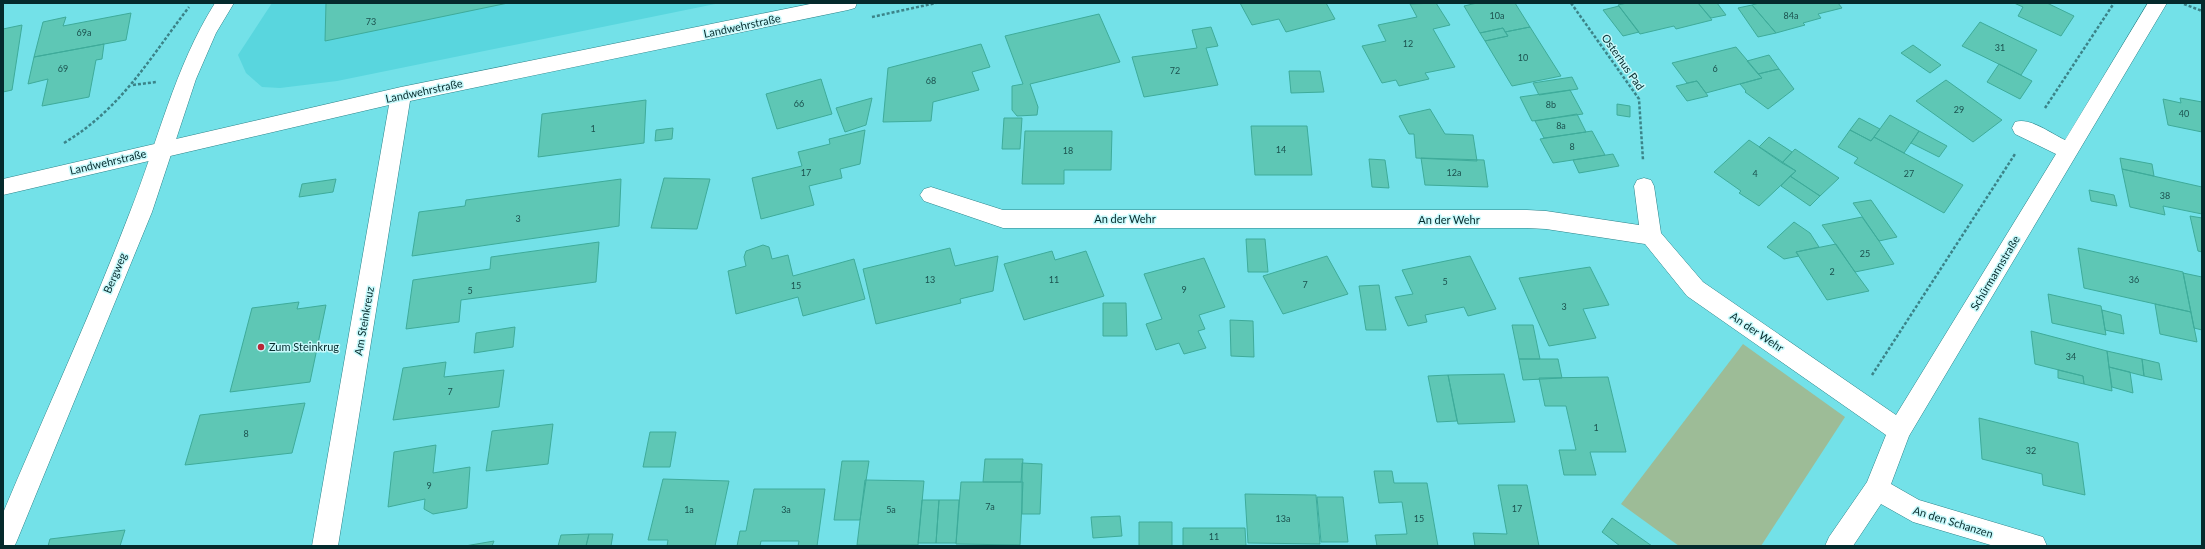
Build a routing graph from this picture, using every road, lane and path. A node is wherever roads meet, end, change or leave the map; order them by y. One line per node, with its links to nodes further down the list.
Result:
1 (192, 3): 13 (path)
2 (225, 3): 11 (street, Bergweg)
3 (848, 3): 9 (street, Landwehrstraße)
4 (1571, 3): 14 (path, Osterhus Pad)
5 (2114, 3): 10 (path)
6 (2158, 3): 12 (street, Schürmannstraße)
7 (2181, 3): 8 (path)
8 (2202, 11)
9 (401, 95): 11 (street, Landwehrstraße); 22 (street, Am Steinkreuz)
10 (2026, 130): 12 (street); 18 (path)
11 (162, 150): 13 (street, Landwehrstraße); 21 (street, Bergweg)
12 (2069, 151): 19 (street, Schürmannstraße)
13 (48, 176): 15 (street, Landwehrstraße)
14 (1644, 186): 17 (street)
15 (3, 187)
16 (931, 195): 17 (street, An der Wehr)
17 (1651, 236): 18 (street, An der Wehr)
18 (1856, 400): 19 (street, An der Wehr)
19 (1899, 431): 20 (street, Schürmannstraße)
20 (1877, 489): 23 (street, Schürmannstraße); 24 (street, An den Schanzen)
21 (3, 542)
22 (326, 546)
23 (1838, 546)
24 (2034, 546)

